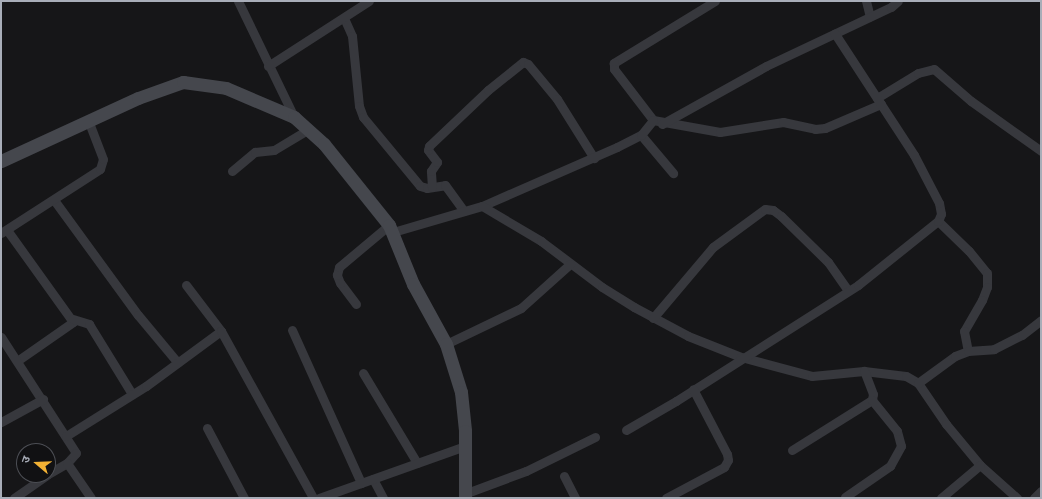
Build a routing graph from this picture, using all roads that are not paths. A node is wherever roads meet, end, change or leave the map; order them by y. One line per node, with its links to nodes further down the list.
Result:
1 (238, 1): 9 (street)
2 (369, 1): 7 (street)
3 (715, 1): 13 (street)
4 (866, 1): 6 (street)
5 (898, 1): 6 (street)
6 (870, 17): 8 (street)
7 (344, 18): 9 (street); 23 (street)
8 (835, 34): 10 (street); 13 (street)
9 (268, 66): 11 (street)
10 (879, 101): 13 (street); 16 (street); 27 (street)
11 (294, 117): 12 (main road); 14 (main road)
12 (88, 120): 20 (main road); 24 (street)
13 (658, 122): 15 (street)
14 (309, 129): 21 (street); 28 (main road)
15 (641, 135): 19 (street); 22 (street)
16 (1025, 142): 17 (street); 18 (street)
17 (1041, 151)
18 (1041, 155)
19 (594, 158): 23 (street); 25 (street)
20 (1, 161)
21 (232, 171)
22 (673, 173)
23 (432, 187): 26 (street)
24 (54, 200): 29 (street); 44 (street)
25 (482, 206): 26 (street); 30 (street)
26 (464, 211): 28 (street)
27 (938, 221): 32 (street); 41 (street)
28 (391, 228): 33 (street); 40 (main road)
29 (4, 232): 35 (street)
30 (570, 264): 34 (street); 40 (street)
31 (186, 285): 38 (street)
32 (848, 291): 34 (street); 42 (street)
33 (356, 304)
34 (653, 318): 42 (street)
35 (73, 319): 43 (street); 49 (street)
36 (1041, 320): 41 (street)
37 (292, 330): 66 (street)
38 (221, 331): 44 (street); 74 (street)
39 (1, 338): 43 (street)
40 (446, 344): 57 (main road)
41 (968, 351): 47 (street)
42 (741, 357): 45 (street); 48 (street)
43 (16, 361): 50 (street)
44 (178, 363): 49 (street)
45 (864, 371): 47 (street); 51 (street)
46 (363, 373): 60 (street)
47 (918, 383): 61 (street)
48 (693, 389): 54 (street); 77 (street)
49 (132, 394): 55 (street)
50 (43, 399): 52 (street); 55 (street)
51 (872, 400): 58 (street); 70 (street)
52 (2, 420)
53 (207, 428): 73 (street)
54 (626, 430)
55 (66, 436): 59 (street)
56 (595, 437): 68 (street)
57 (464, 446): 60 (street); 68 (main road)
58 (792, 450)
59 (67, 463): 62 (street); 72 (street)
60 (417, 463): 64 (street)
61 (980, 465): 78 (street); 79 (street)
62 (56, 470)
63 (564, 476): 76 (street)
64 (373, 479): 66 (street); 75 (street)
65 (36, 483): 71 (street)
66 (361, 483): 69 (street)
67 (1041, 491): 80 (street)
68 (465, 496)
69 (323, 497)
70 (845, 497)
71 (14, 498)
72 (92, 498)
73 (244, 498)
74 (313, 498)
75 (383, 498)
76 (575, 498)
77 (666, 498)
78 (941, 498)
79 (1016, 498)
80 (1034, 498)

